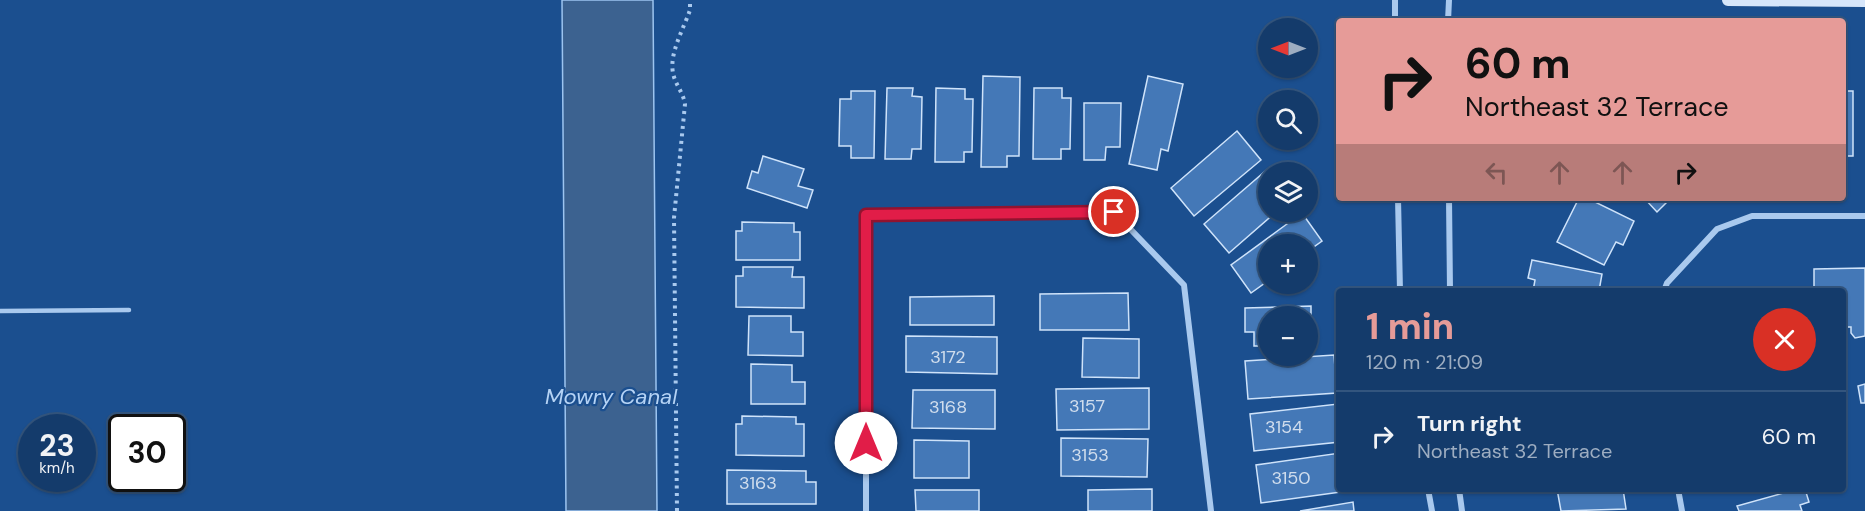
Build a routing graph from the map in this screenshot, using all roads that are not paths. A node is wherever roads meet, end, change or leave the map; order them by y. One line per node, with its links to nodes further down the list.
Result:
1 (1395, 0): 5 (street)
2 (1449, 0): 6 (street)
3 (1728, 0): 4 (street)
4 (1865, 1)
5 (1395, 18)
6 (1448, 18)
7 (1398, 201): 10 (street)
8 (1449, 201): 11 (street)
9 (1865, 216): 12 (street)
10 (1400, 288)
11 (1450, 288)
12 (1665, 288)
13 (129, 310): 14 (lane)
14 (0, 311)
15 (1428, 492): 20 (street)
16 (1459, 492): 21 (street)
17 (1679, 492): 22 (street)
18 (866, 511): 19 (street)
19 (1211, 511)
20 (1431, 511)
21 (1462, 511)
22 (1682, 511)

